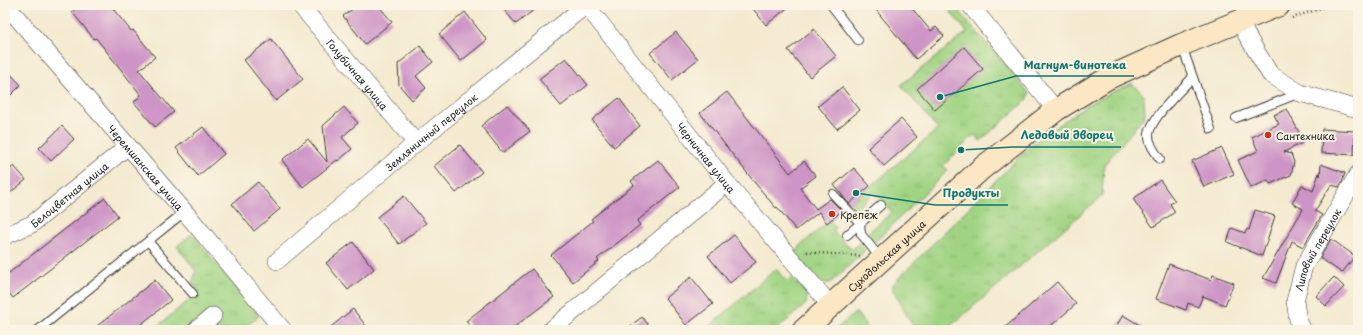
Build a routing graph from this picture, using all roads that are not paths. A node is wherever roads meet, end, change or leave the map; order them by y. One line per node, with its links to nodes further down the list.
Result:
1 (6, 5): 8 (street, Черемшанская улица)
2 (300, 5): 17 (street, Голубичная улица)
3 (586, 5): 17 (street, Земляничный переулок); 21 (street, Черничная улица)
4 (831, 5): 9 (lane)
5 (970, 5): 14 (street)
6 (1279, 5): 7 (main road, Суходольская улица)
7 (1241, 20): 10 (main road, Суходольская улица); 12 (street)
8 (12, 23): 18 (street, Черемшанская улица)
9 (858, 40)
10 (1181, 44): 11 (lane); 14 (main road, Суходольская улица)
11 (1192, 78): 16 (lane); 19 (lane)
12 (1300, 93): 13 (street); 15 (lane)
13 (1358, 109)
14 (1056, 110): 29 (main road, Суходольская улица)
15 (1236, 118)
16 (1211, 129)
17 (416, 143): 30 (street, Земляничный переулок)
18 (128, 146): 24 (street, Черемшанская улица); 27 (street, Белоцветная улица)
19 (1160, 159)
20 (1358, 174): 39 (street, Липовый переулок)
21 (727, 183): 32 (street, Черничная улица); 37 (street)
22 (833, 194): 25 (lane)
23 (881, 205): 25 (lane)
24 (181, 214): 28 (lane); 36 (street, Черемшанская улица)
25 (860, 223): 26 (lane); 29 (lane)
26 (847, 235)
27 (5, 236)
28 (148, 241): 31 (lane); 34 (lane)
29 (873, 258): 32 (main road, Суходольская улица)
30 (277, 261)
31 (193, 294)
32 (831, 306): 38 (main road, Суходольская улица)
33 (213, 316): 35 (street)
34 (38, 330)
35 (196, 330)
36 (283, 330)
37 (551, 330)
38 (804, 330)
39 (1302, 330)

